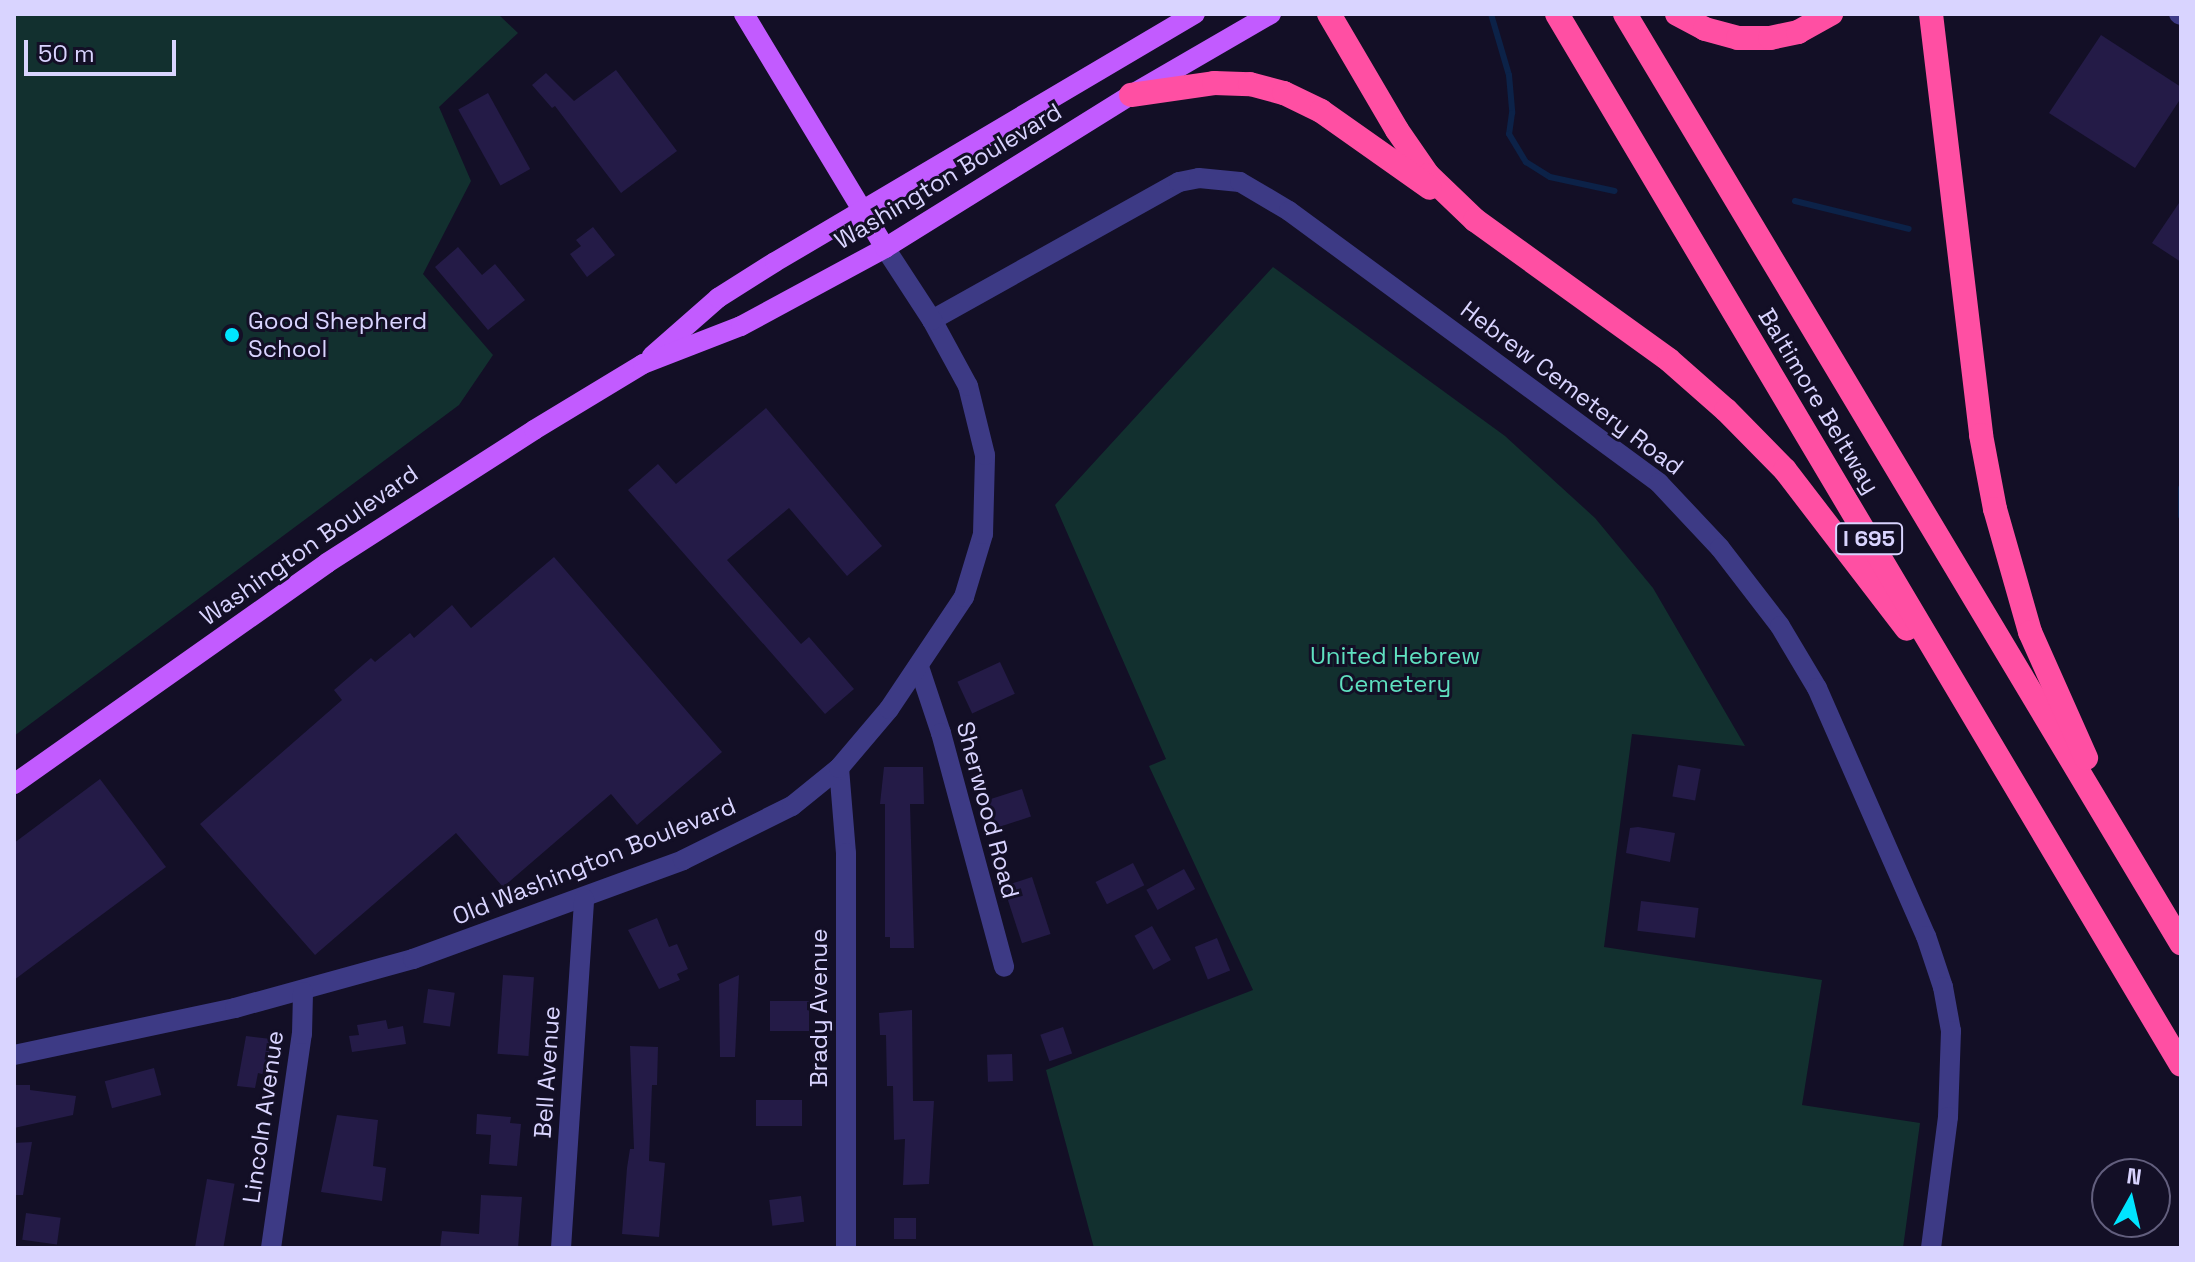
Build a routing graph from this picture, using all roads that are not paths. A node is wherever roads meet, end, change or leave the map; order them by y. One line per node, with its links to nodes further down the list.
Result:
1 (744, 14): 11 (main road)
2 (1195, 14): 11 (main road, Washington Boulevard)
3 (1271, 14): 10 (main road, Washington Boulevard)
4 (1329, 14): 12 (highway)
5 (1557, 14): 17 (highway, Baltimore Beltway / I 695)
6 (1625, 14): 20 (highway, Baltimore Beltway / I 695)
7 (1677, 14): 8 (highway)
8 (1831, 14)
9 (1931, 14): 20 (highway)
10 (1131, 95): 12 (highway); 13 (main road, Washington Boulevard)
11 (862, 211): 13 (main road); 15 (main road, Washington Boulevard)
12 (1475, 220): 17 (highway)
13 (885, 248): 14 (street, Old Washington Boulevard); 15 (main road, Washington Boulevard)
14 (932, 320): 16 (street, Old Washington Boulevard); 30 (street, Hebrew Cemetery Road)
15 (643, 364): 19 (main road, Washington Boulevard)
16 (919, 667): 18 (street, Old Washington Boulevard); 23 (street, Sherwood Road)
17 (1994, 748): 26 (highway, Baltimore Beltway / I 695)
18 (839, 768): 21 (street, Old Washington Boulevard); 29 (street, Brady Avenue)
19 (14, 784)
20 (2139, 873): 22 (highway, Baltimore Beltway / I 695)
21 (584, 899): 24 (street, Old Washington Boulevard); 28 (street, Bell Avenue)
22 (2181, 943)
23 (1004, 967)
24 (303, 992): 25 (street, Old Washington Boulevard); 27 (street, Lincoln Avenue)
25 (14, 1055)
26 (2181, 1065)
27 (271, 1248)
28 (561, 1248)
29 (846, 1248)
30 (1931, 1248)

